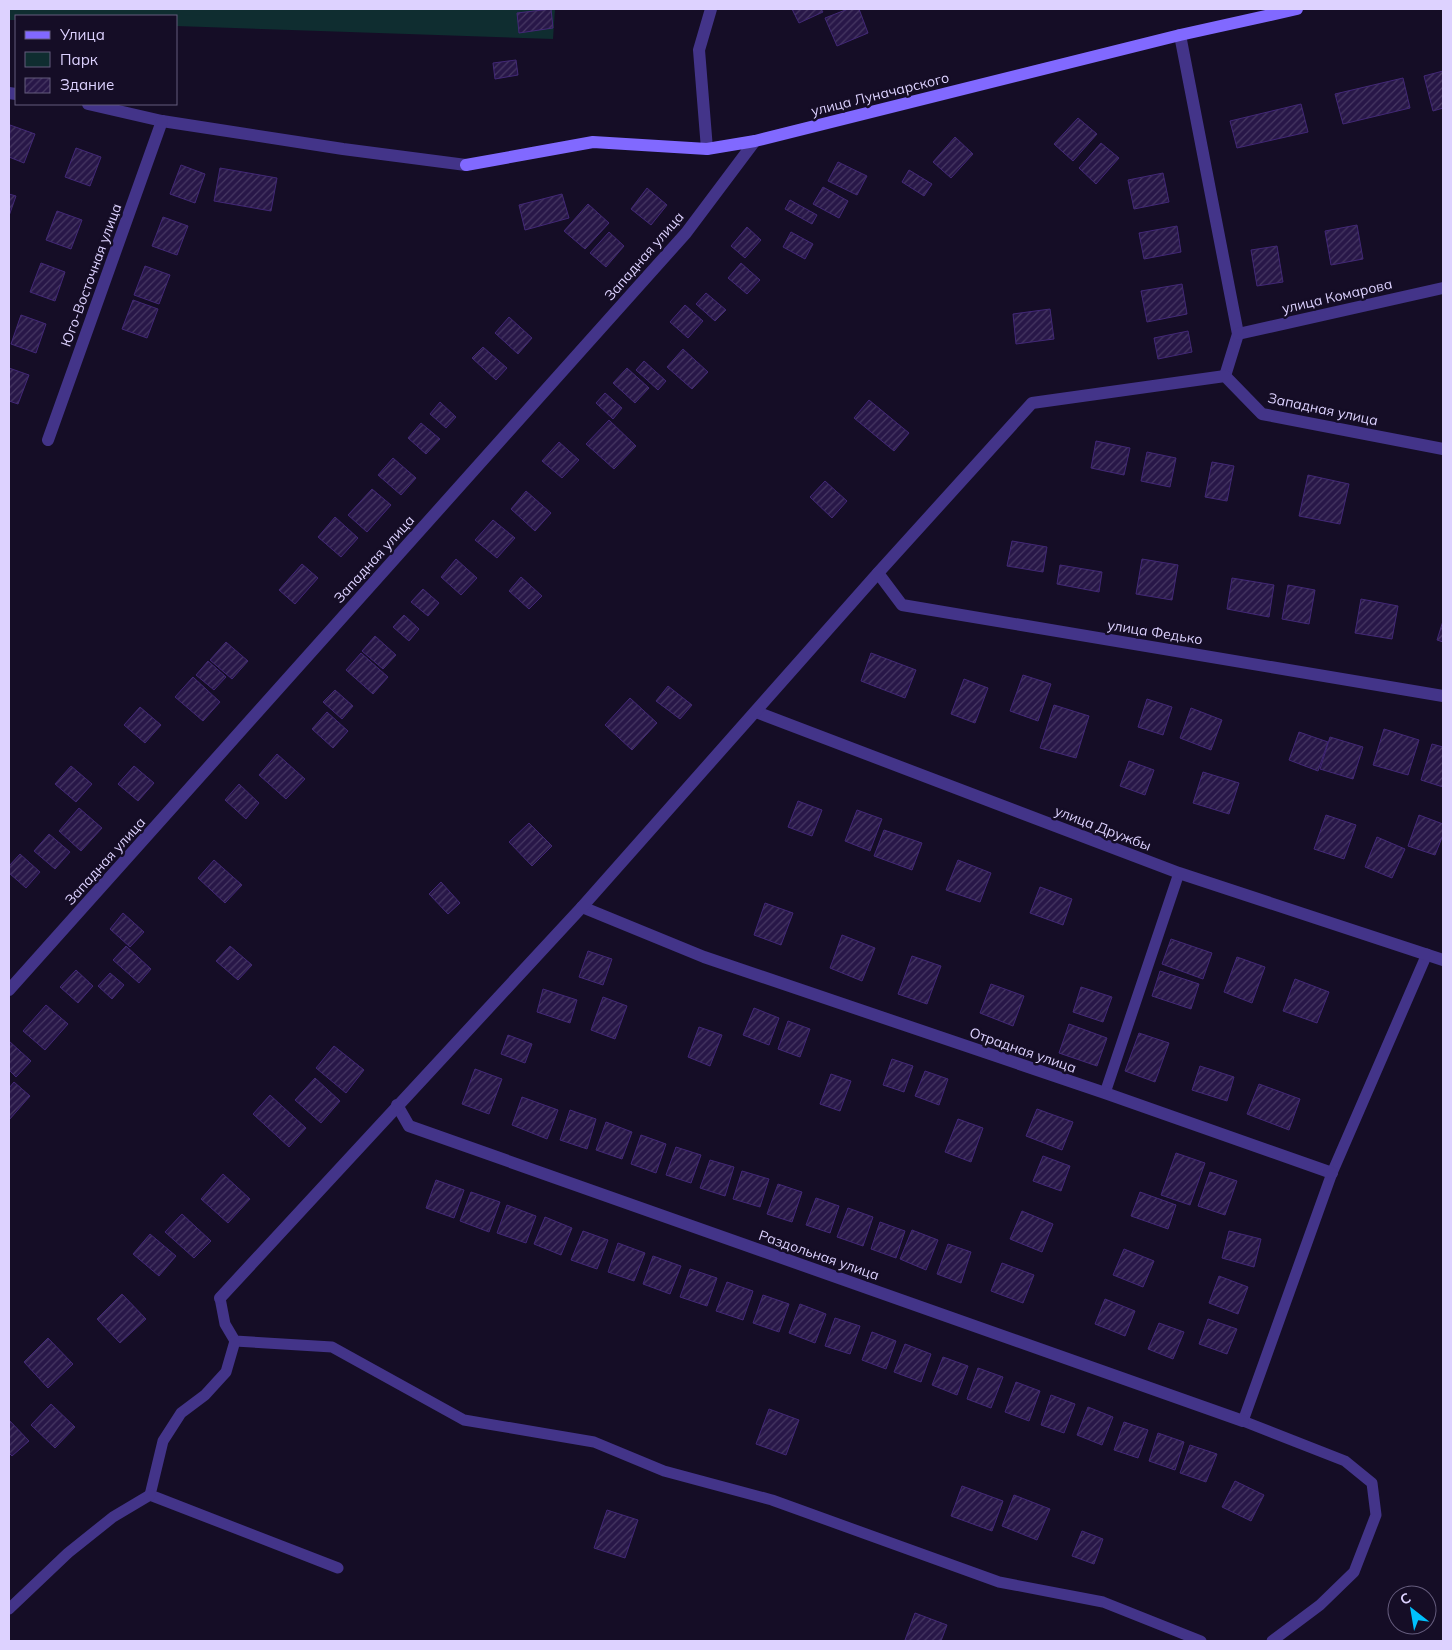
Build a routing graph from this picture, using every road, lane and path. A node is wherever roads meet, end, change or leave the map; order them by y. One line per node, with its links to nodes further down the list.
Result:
1 (711, 9): 7 (street)
2 (1296, 9): 3 (street, улица Луначарского)
3 (1180, 36): 6 (street, улица Луначарского); 9 (street)
4 (92, 105): 5 (street)
5 (162, 121): 7 (street, улица Луначарского); 11 (street, Юго-Восточная улица)
6 (755, 141): 7 (street, улица Луначарского); 20 (street, Западная улица)
7 (706, 149)
8 (1443, 288): 9 (street, улица Комарова)
9 (1238, 334): 10 (street)
10 (1225, 376): 12 (street, Западная улица); 13 (street)
11 (48, 440)
12 (1443, 449)
13 (878, 573): 14 (street, улица Федько); 15 (street)
14 (1443, 696)
15 (756, 712): 16 (street, улица Дружбы); 17 (street)
16 (1179, 873): 18 (street, улица Дружбы); 21 (lane)
17 (582, 907): 21 (street, Отрадная улица); 22 (street)
18 (1427, 954): 19 (street, улица Дружбы); 23 (lane)
19 (1443, 960)
20 (9, 990)
21 (1105, 1093): 23 (street, Отрадная улица)
22 (397, 1105): 24 (street); 26 (street, Раздольная улица)
23 (1332, 1173): 26 (lane)
24 (220, 1298): 25 (lane)
25 (235, 1341): 27 (lane); 30 (lane)
26 (1243, 1420): 31 (lane)
27 (150, 1495): 28 (lane); 29 (lane)
28 (338, 1568)
29 (9, 1609)
30 (1201, 1641)
31 (1272, 1641)

